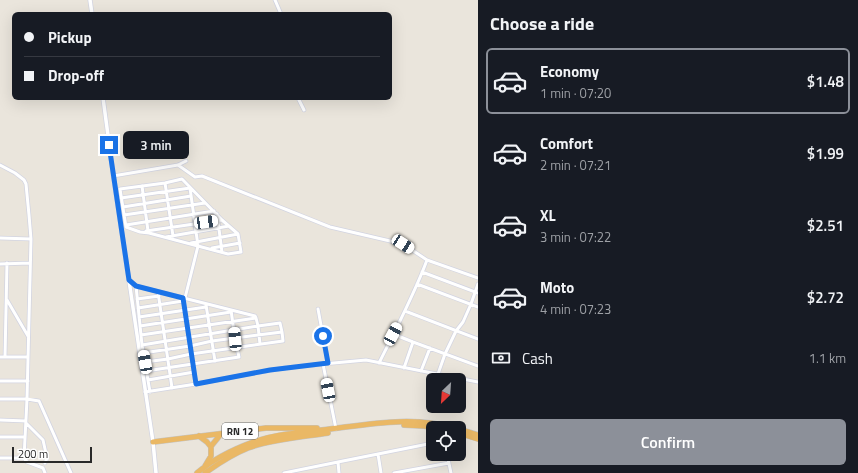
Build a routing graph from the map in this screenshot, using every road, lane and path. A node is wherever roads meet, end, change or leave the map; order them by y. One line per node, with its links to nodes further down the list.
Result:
1 (90, 0): 3 (street)
2 (275, 0): 4 (street)
3 (92, 12)
4 (279, 12)
5 (103, 100): 11 (street)
6 (299, 100): 7 (street)
7 (304, 110)
8 (186, 161): 10 (street)
9 (0, 165): 43 (street)
10 (178, 165): 11 (street); 49 (street)
11 (113, 176): 55 (street)
12 (165, 183): 13 (street); 14 (street); 15 (street)
13 (142, 186): 16 (street); 18 (street)
14 (190, 188): 15 (street); 17 (street); 20 (street)
15 (166, 192): 16 (street); 19 (street)
16 (143, 195): 18 (street); 21 (street)
17 (191, 196): 19 (street); 22 (street)
18 (121, 198): 23 (street)
19 (168, 200): 21 (street); 24 (street)
20 (205, 203): 22 (street); 25 (street)
21 (144, 204): 23 (street); 26 (street)
22 (192, 205): 24 (street); 27 (street)
23 (123, 207): 28 (street)
24 (169, 209): 26 (street); 29 (street)
25 (214, 211): 27 (street); 30 (street)
26 (146, 212): 28 (street); 31 (street)
27 (194, 214): 29 (street); 32 (street)
28 (124, 215): 33 (street)
29 (170, 218): 31 (street); 35 (street)
30 (220, 220): 32 (street); 34 (street); 36 (street)
31 (147, 222): 33 (street); 37 (street)
32 (195, 224): 35 (street); 38 (street)
33 (126, 225): 37 (street)
34 (230, 226): 36 (street); 39 (street)
35 (172, 227): 37 (street); 40 (street)
36 (219, 228): 38 (street); 42 (street)
37 (148, 232): 40 (street)
38 (196, 232): 40 (street); 45 (street)
39 (238, 234): 42 (street); 44 (street)
40 (173, 237): 45 (street)
41 (0, 238): 43 (street)
42 (220, 238): 45 (street); 46 (street)
43 (30, 239): 50 (street)
44 (240, 243): 46 (street); 48 (street)
45 (198, 244): 47 (street); 64 (street)
46 (221, 247): 47 (street); 48 (street)
47 (210, 249): 48 (street)
48 (222, 252)
49 (427, 260): 53 (street); 54 (street)
50 (30, 263): 52 (street); 94 (street)
51 (0, 264): 52 (street)
52 (7, 264): 62 (street)
53 (422, 272): 56 (street); 60 (street)
54 (478, 278)
55 (129, 280): 58 (street); 136 (street)
56 (417, 284): 65 (street); 73 (street)
57 (478, 284): 60 (street)
58 (136, 286): 59 (street); 63 (street)
59 (158, 292): 61 (street); 64 (street)
60 (477, 293): 65 (street)
61 (159, 296): 63 (street); 66 (street)
62 (6, 299): 94 (street); 111 (street)
63 (137, 299): 69 (street)
64 (184, 299): 66 (street); 67 (street); 71 (street)
65 (471, 304): 68 (street); 87 (street)
66 (160, 305): 69 (street); 74 (street)
67 (206, 305): 71 (street); 72 (street); 75 (street)
68 (478, 307)
69 (138, 308): 76 (street)
70 (318, 309): 117 (street)
71 (184, 310): 74 (street); 78 (street)
72 (231, 311): 75 (street); 77 (street); 79 (street)
73 (405, 311): 87 (street); 90 (street)
74 (161, 313): 76 (street); 80 (street)
75 (208, 316): 78 (street); 81 (street)
76 (139, 317): 82 (street)
77 (256, 318): 79 (street); 83 (street)
78 (186, 319): 80 (street); 84 (street)
79 (233, 321): 81 (street); 85 (street)
80 (163, 323): 82 (street); 86 (street)
81 (210, 325): 84 (street); 89 (street)
82 (140, 326): 91 (street)
83 (258, 326): 85 (street); 88 (street); 92 (street)
84 (187, 328): 86 (street); 93 (street)
85 (234, 330): 89 (street); 95 (street)
86 (164, 331): 91 (street); 97 (street)
87 (456, 331): 96 (street); 109 (street)
88 (282, 332): 92 (street); 100 (street)
89 (211, 334): 93 (street); 98 (street)
90 (393, 334): 99 (street); 118 (street)
91 (141, 335): 101 (street)
92 (259, 336): 95 (street); 100 (street)
93 (188, 337): 97 (street); 102 (street)
94 (29, 338): 112 (street)
95 (235, 339): 98 (street); 103 (street)
96 (478, 339)
97 (166, 341): 101 (street); 105 (street)
98 (212, 342): 102 (street); 106 (street)
99 (413, 342): 104 (street); 122 (street)
100 (260, 344): 103 (street)
101 (142, 345): 107 (street)
102 (190, 346): 105 (street); 108 (street)
103 (237, 348): 106 (street); 114 (street)
104 (430, 348): 109 (street); 124 (street)
105 (167, 349): 107 (street); 113 (street)
106 (214, 351): 108 (street); 114 (street)
107 (143, 353): 115 (street)
108 (191, 354): 113 (street); 116 (street)
109 (445, 354): 120 (street); 127 (street)
110 (0, 357): 111 (street)
111 (5, 357): 112 (street)
112 (28, 357): 132 (street)
113 (168, 359): 115 (street); 121 (street)
114 (215, 361): 116 (street)
115 (145, 362): 123 (street)
116 (193, 363): 121 (street); 125 (street)
117 (328, 363): 118 (street); 119 (street)
118 (379, 363): 122 (street)
119 (323, 364): 134 (street); 143 (street)
120 (478, 366)
121 (170, 367): 123 (street); 128 (street)
122 (404, 368): 124 (street)
123 (146, 371): 129 (street)
124 (421, 371): 126 (street)
125 (194, 372): 128 (street); 134 (street)
126 (432, 373)
127 (438, 373)
128 (171, 376): 129 (street); 135 (street)
129 (148, 380): 136 (street)
130 (466, 380): 133 (street)
131 (0, 381): 132 (street)
132 (28, 381): 138 (street)
133 (478, 382)
134 (196, 384): 135 (street)
135 (172, 388): 136 (street)
136 (148, 392): 153 (street)
137 (0, 399): 138 (street)
138 (27, 399): 140 (street); 164 (street)
139 (0, 420): 140 (street)
140 (26, 422): 151 (street); 160 (street)
141 (426, 422): 143 (highway, RN 12)
142 (426, 427): 167 (highway)
143 (336, 429): 144 (highway, RN 12)
144 (328, 430): 146 (highway, RN 12); 162 (highway)
145 (466, 431): 148 (highway)
146 (221, 434): 149 (highway, RN 12); 155 (highway)
147 (466, 435): 152 (highway)
148 (478, 435)
149 (198, 436): 153 (highway, RN 12); 155 (highway)
150 (0, 437): 151 (street)
151 (25, 437): 158 (street)
152 (478, 439)
153 (153, 442): 165 (street)
154 (426, 445): 156 (street)
155 (211, 447): 162 (highway)
156 (378, 454): 159 (street); 170 (street)
157 (0, 458): 158 (street)
158 (24, 458): 163 (street)
159 (338, 462): 168 (street); 169 (street)
160 (45, 463)
161 (449, 463): 171 (street); 172 (street)
162 (205, 467): 166 (highway)
163 (45, 473)
164 (71, 473)
165 (156, 473)
166 (197, 473)
167 (206, 473)
168 (284, 473)
169 (339, 473)
170 (381, 473)
171 (394, 473)
172 (451, 473)

